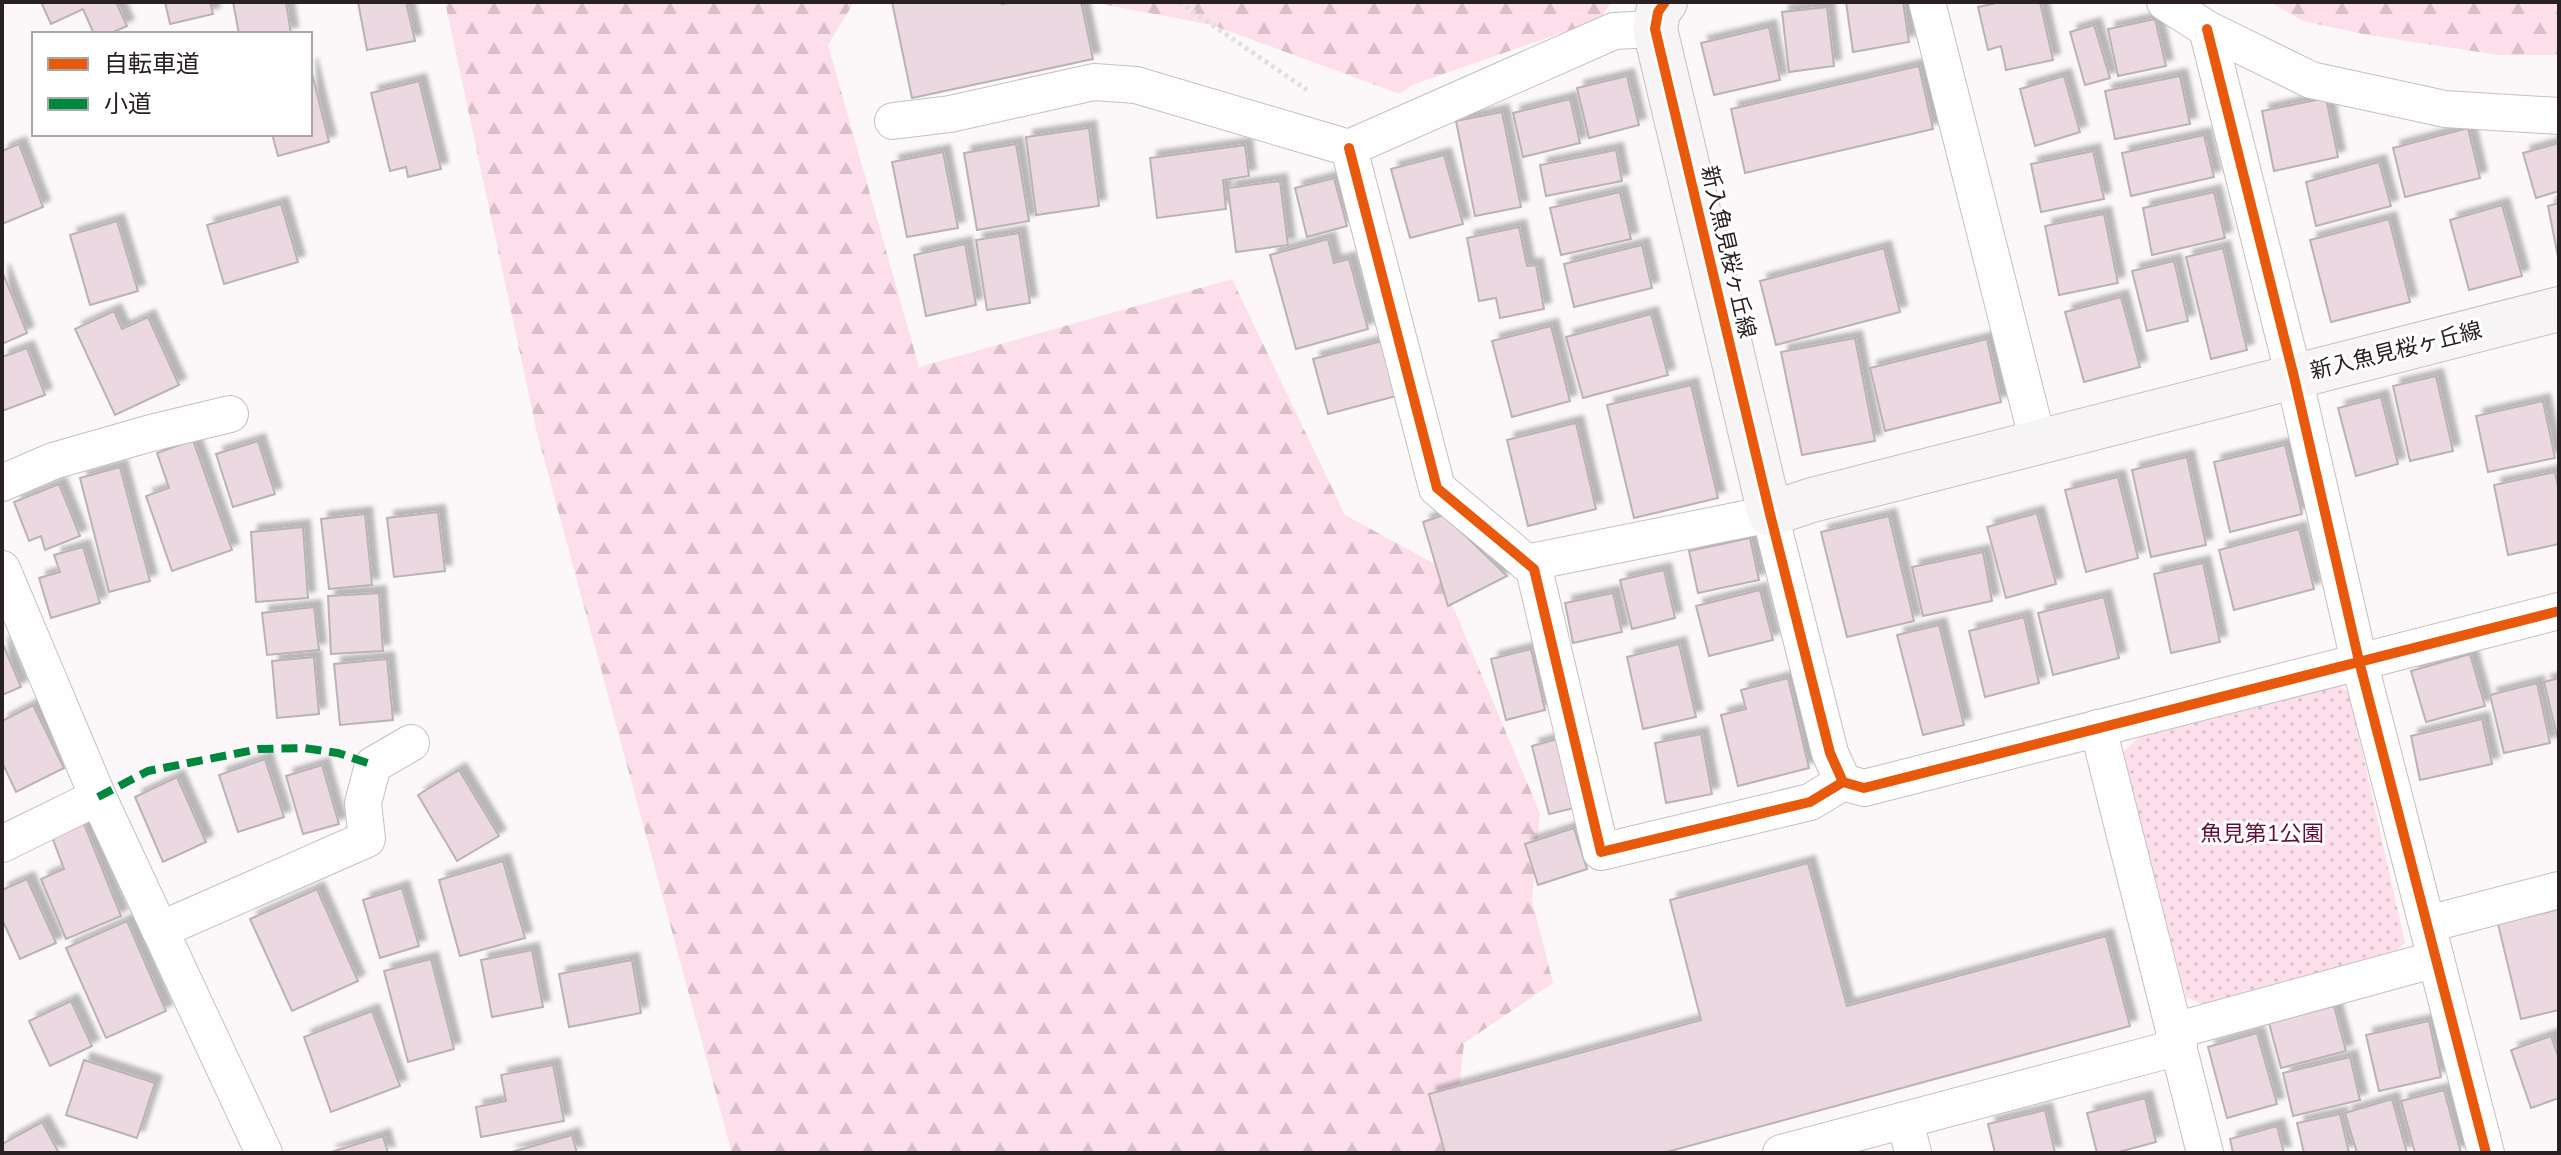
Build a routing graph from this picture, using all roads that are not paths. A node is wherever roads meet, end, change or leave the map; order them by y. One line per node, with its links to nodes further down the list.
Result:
1 (1927, 2): 11 (street)
2 (2165, 2): 4 (street)
3 (1660, 16): 7 (street); 13 (street, 新入魚見桜ヶ丘線)
4 (2207, 29): 5 (street); 9 (street)
5 (2559, 116)
6 (893, 121): 7 (street)
7 (1349, 148): 14 (street)
8 (2559, 309): 9 (street, 新入魚見桜ヶ丘線)
9 (2294, 377): 11 (street, 新入魚見桜ヶ丘線); 17 (street)
10 (230, 414): 12 (street)
11 (2038, 442): 13 (street, 新入魚見桜ヶ丘線)
12 (2, 483)
13 (1770, 514): 14 (street); 20 (street)
14 (1526, 563): 20 (street)
15 (2, 569): 21 (street)
16 (2559, 611): 17 (street)
17 (2359, 661): 18 (street); 24 (street)
18 (2098, 728): 20 (street); 27 (street)
19 (411, 743): 25 (street)
20 (1843, 782)
21 (98, 797): 22 (street); 25 (street)
22 (2, 844)
23 (2559, 890): 24 (street)
24 (2428, 924): 26 (street)
25 (160, 930): 29 (street)
26 (2436, 959): 27 (street); 32 (street)
27 (2176, 1039): 28 (street); 31 (street)
28 (1909, 1136): 30 (street)
29 (264, 1153)
30 (1781, 1153)
31 (2205, 1153)
32 (2486, 1153)

